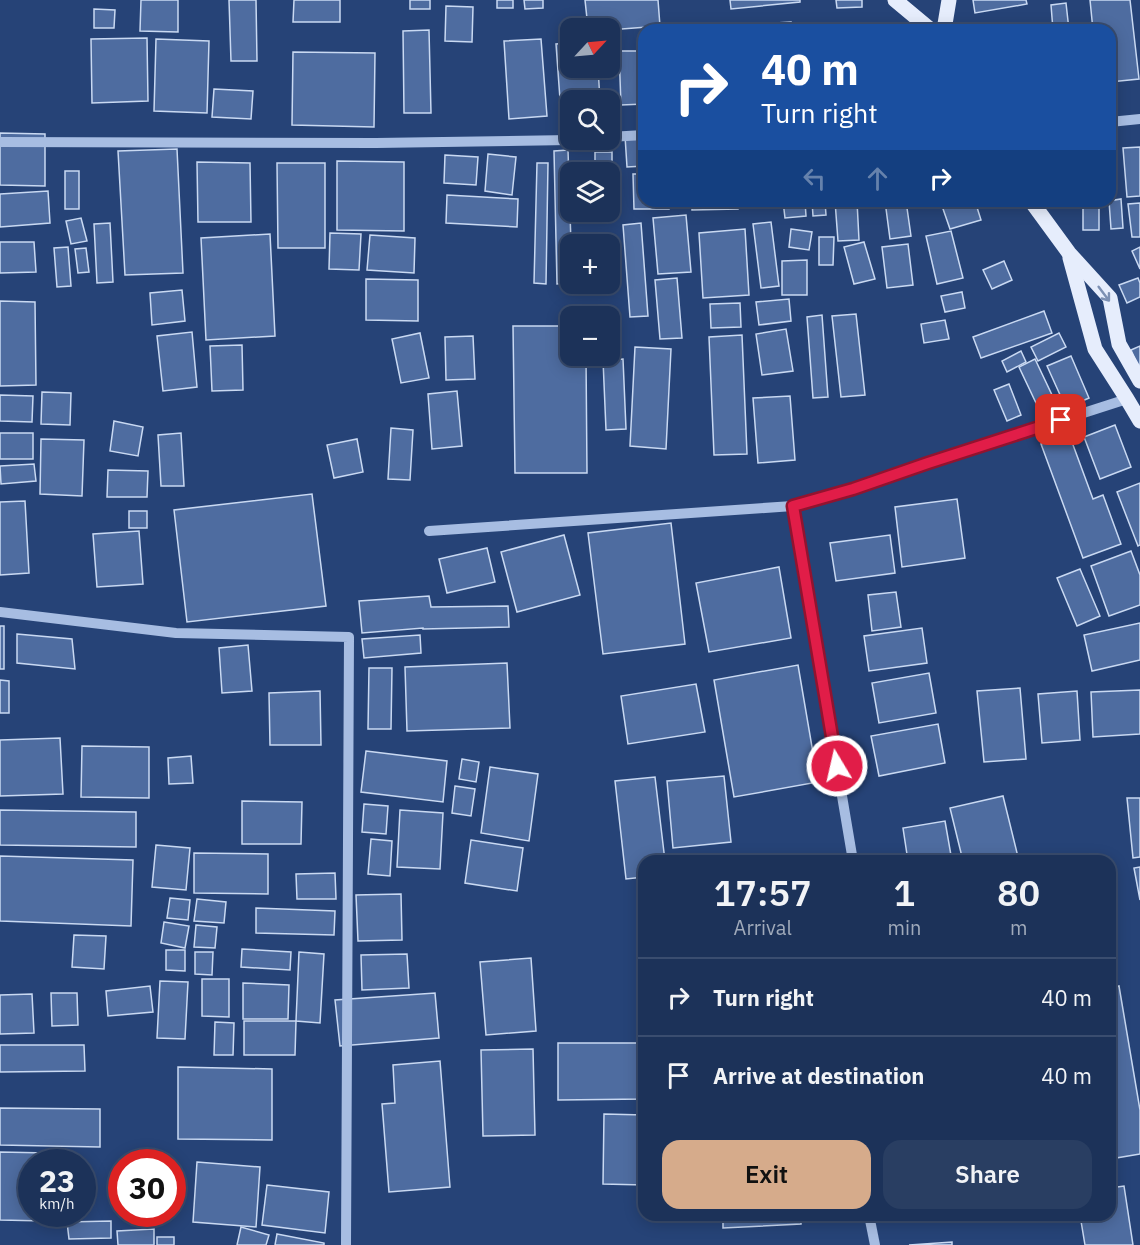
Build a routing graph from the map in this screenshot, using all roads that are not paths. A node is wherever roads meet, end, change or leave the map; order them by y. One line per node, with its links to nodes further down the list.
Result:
1 (895, 0): 3 (main road)
2 (949, 0): 4 (main road)
3 (925, 24)
4 (945, 24)
5 (1140, 119): 6 (street)
6 (1116, 121)
7 (638, 135): 8 (street)
8 (620, 136)
9 (560, 140): 10 (street)
10 (0, 142)
11 (1035, 207): 12 (main road)
12 (1069, 253): 13 (main road, one-way to 13); 14 (main road)
13 (1140, 381)
14 (1127, 399): 15 (main road); 16 (street)
15 (1140, 421)
16 (793, 506): 17 (street); 19 (street)
17 (429, 531)
18 (0, 612): 21 (street)
19 (852, 855)
20 (870, 1221): 22 (street)
21 (346, 1245)
22 (875, 1245)

